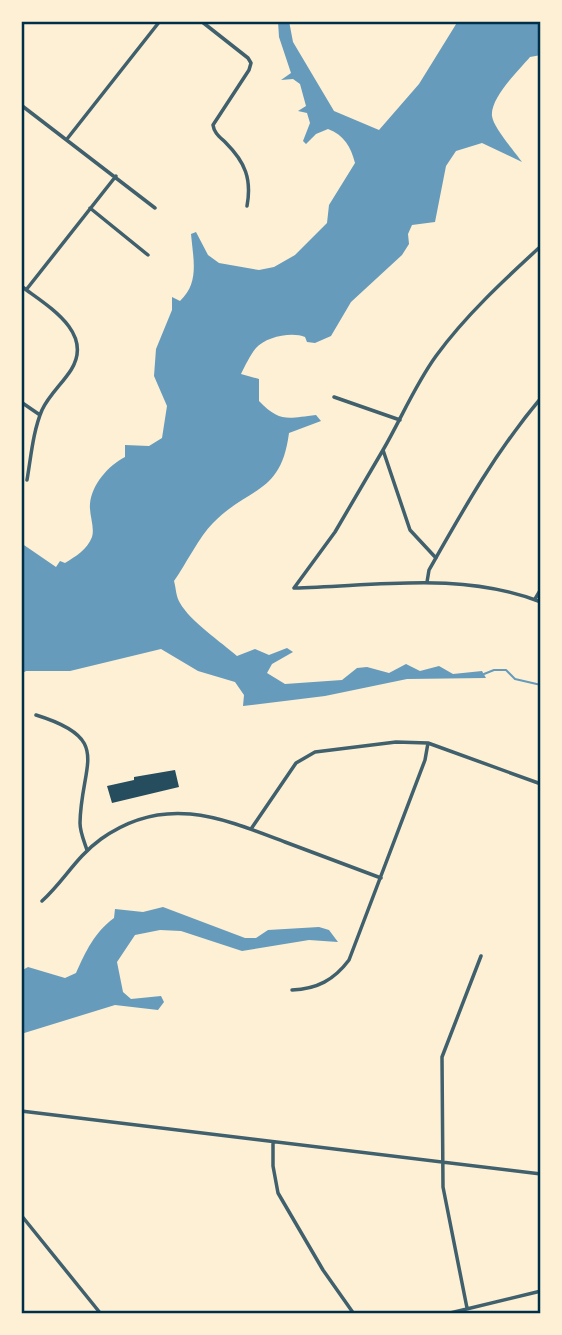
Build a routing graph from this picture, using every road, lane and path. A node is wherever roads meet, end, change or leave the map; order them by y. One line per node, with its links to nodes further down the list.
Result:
1 (160, 21): 4 (street)
2 (201, 21): 6 (street)
3 (21, 104): 4 (street)
4 (66, 139): 5 (street)
5 (116, 176): 7 (street); 8 (street)
6 (247, 206)
7 (90, 208): 10 (street); 12 (street)
8 (155, 208)
9 (541, 246): 17 (street)
10 (148, 255)
11 (21, 286): 12 (street)
12 (26, 290): 16 (street)
13 (334, 397): 17 (street)
14 (541, 398): 20 (street)
15 (21, 402): 16 (street)
16 (40, 415): 19 (street)
17 (400, 420): 18 (street)
18 (383, 450): 20 (street); 21 (street)
19 (27, 480)
20 (436, 558): 21 (street)
21 (426, 582): 23 (street)
22 (541, 589): 23 (street)
23 (535, 599): 24 (street)
24 (541, 602)
25 (36, 715): 29 (street)
26 (428, 743): 27 (street); 28 (street); 30 (street)
27 (541, 784)
28 (250, 829): 29 (street); 30 (street)
29 (87, 850): 31 (street)
30 (381, 878): 33 (street)
31 (42, 901)
32 (481, 956): 36 (street)
33 (292, 990)
34 (21, 1111): 35 (street)
35 (273, 1142): 36 (street); 42 (street)
36 (443, 1162): 37 (street); 40 (street)
37 (541, 1174)
38 (21, 1215): 41 (street)
39 (541, 1291): 40 (street)
40 (467, 1308): 43 (street)
41 (101, 1314)
42 (354, 1314)
43 (446, 1314)

